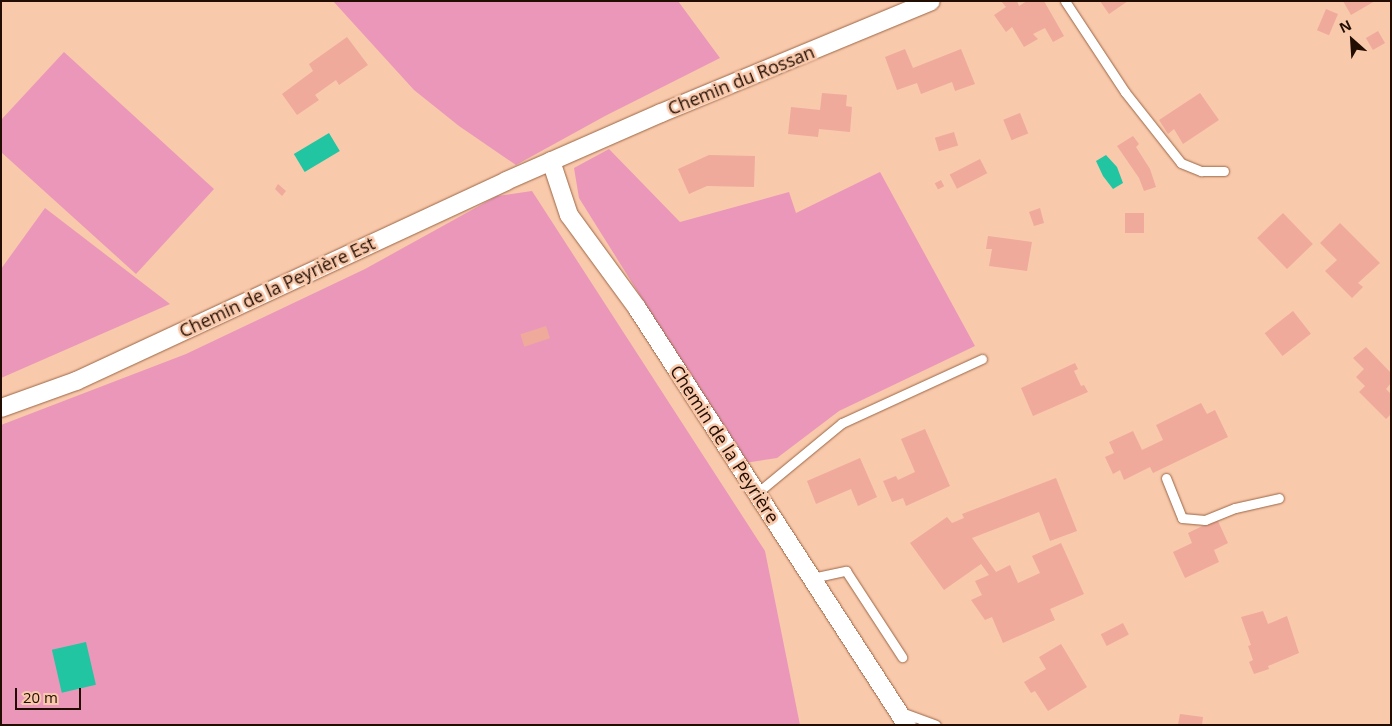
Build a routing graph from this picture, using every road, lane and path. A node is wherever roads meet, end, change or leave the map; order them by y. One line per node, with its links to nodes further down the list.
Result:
1 (932, 1): 3 (street, Chemin du Rossan)
2 (1065, 1): 4 (lane)
3 (551, 161): 6 (street, Chemin de la Peyrière Est); 8 (street, Chemin de la Peyrière)
4 (1224, 171)
5 (982, 359): 8 (lane)
6 (1, 408)
7 (1166, 478): 9 (lane)
8 (757, 493): 10 (street, Chemin de la Peyrière)
9 (1279, 498)
10 (812, 578): 11 (lane); 12 (street, Chemin de la Peyrière)
11 (902, 657)
12 (902, 718): 13 (lane)
13 (936, 725)

